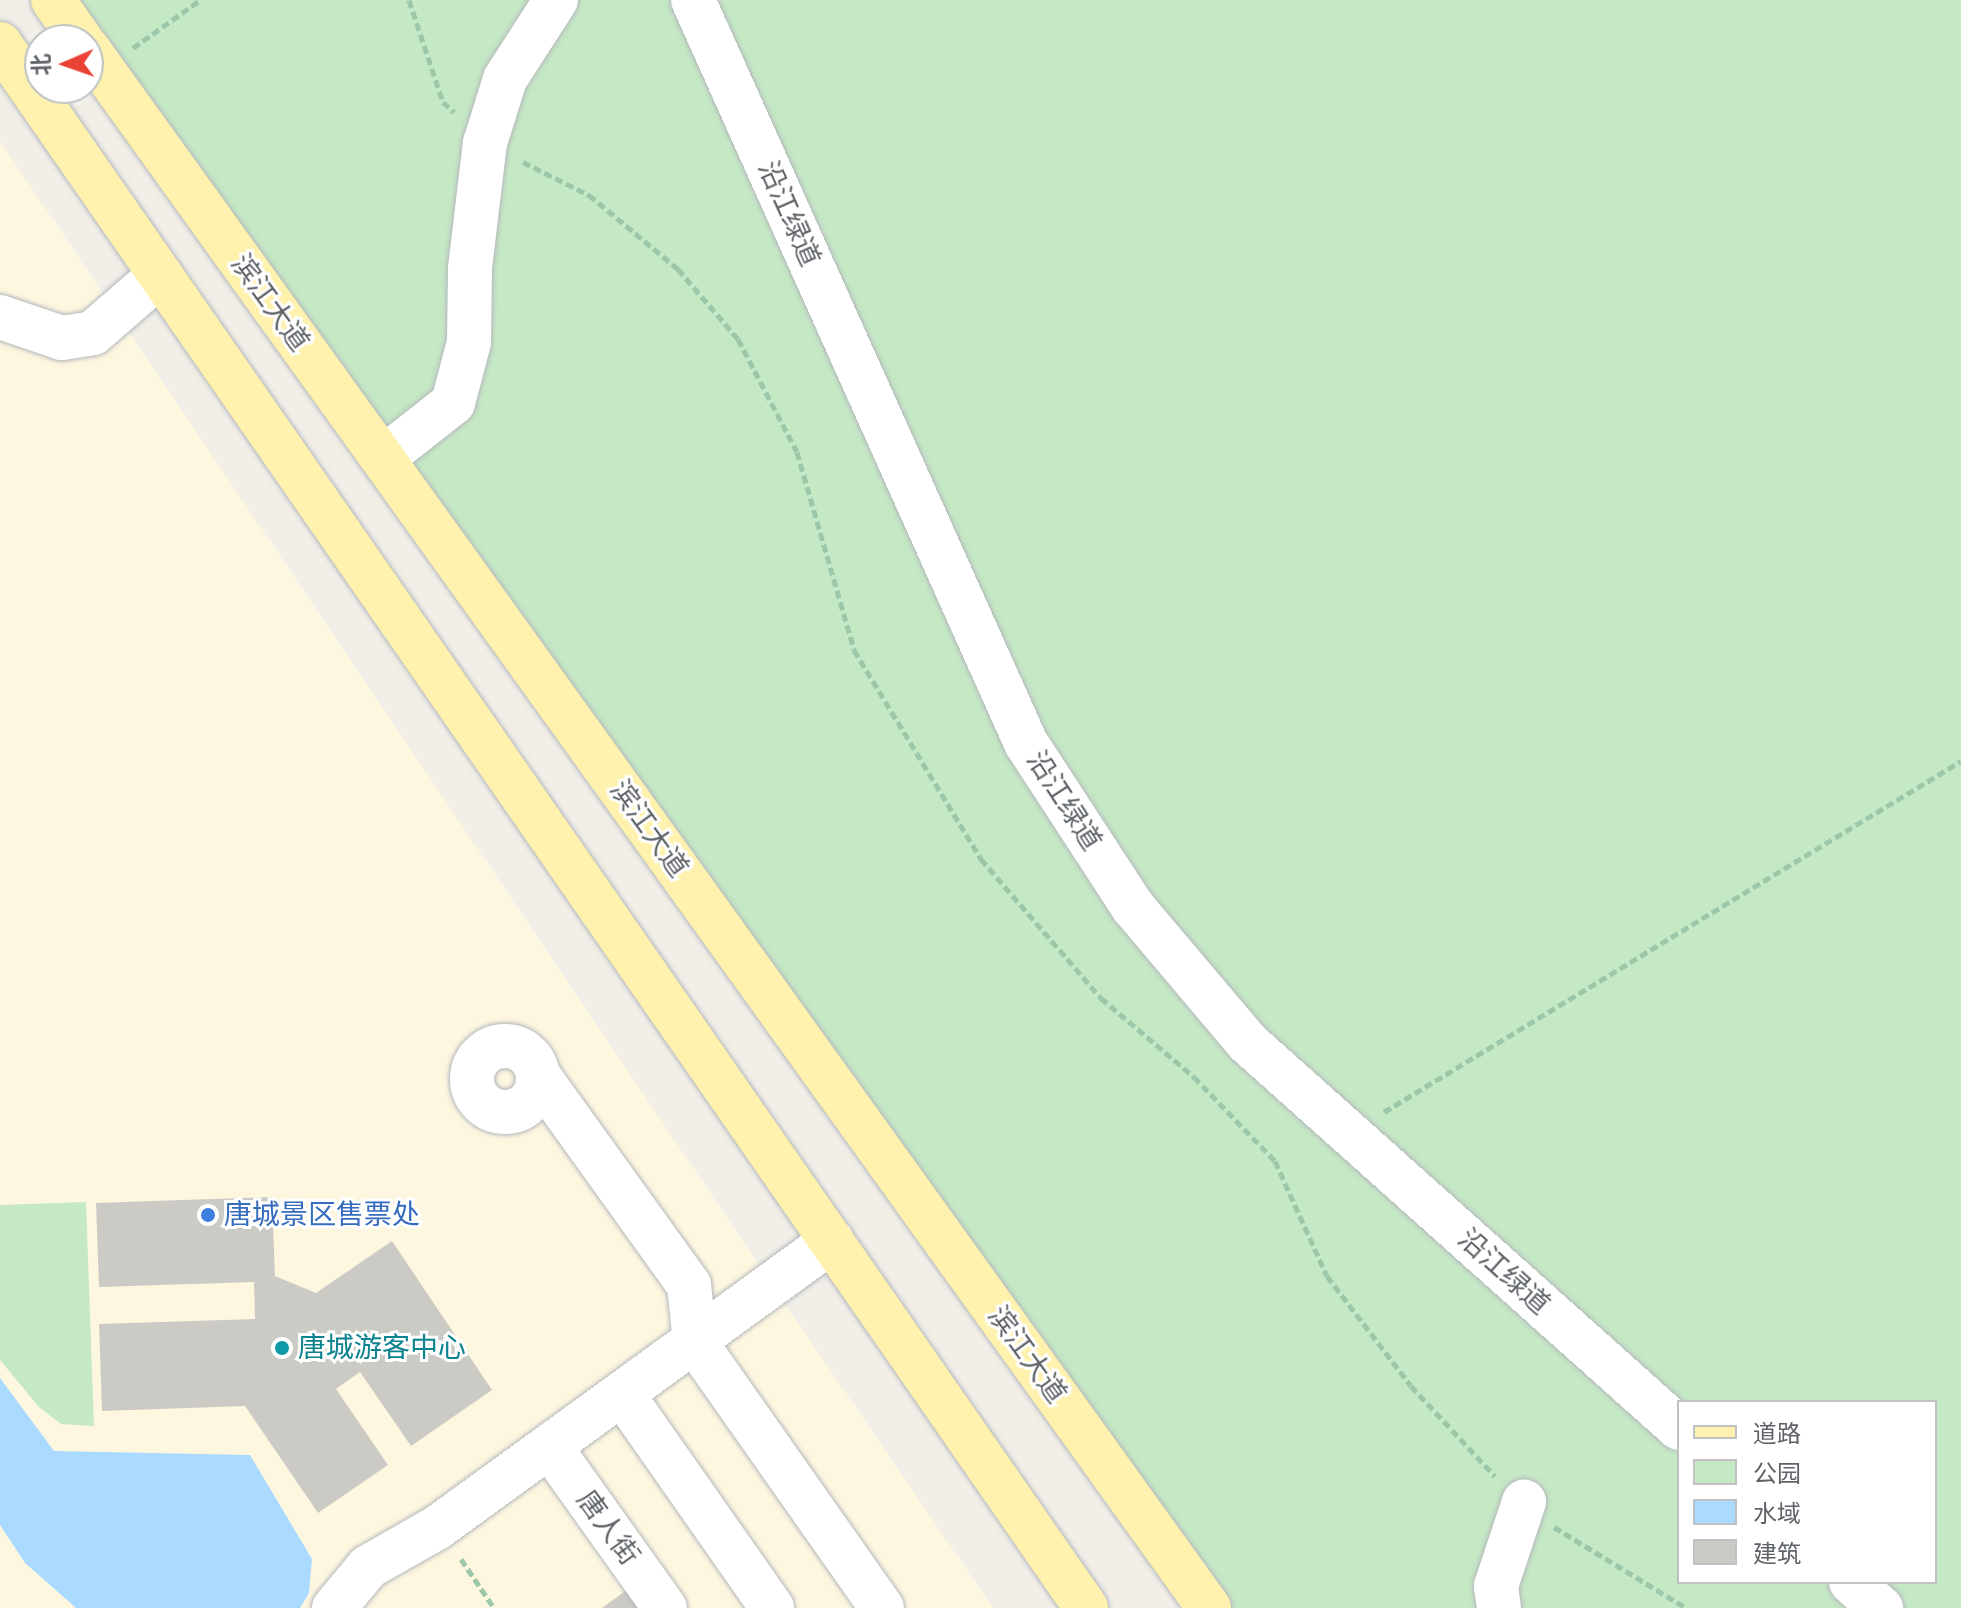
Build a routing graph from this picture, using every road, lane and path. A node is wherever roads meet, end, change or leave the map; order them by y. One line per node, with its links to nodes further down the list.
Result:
1 (53, 0): 6 (main road, 滨江大道)
2 (200, 0): 8 (path)
3 (409, 0): 10 (path)
4 (556, 0): 10 (street)
5 (693, 0): 16 (street, 沿江绿道)
6 (70, 24)
7 (0, 44): 11 (main road)
8 (104, 47)
9 (104, 71): 13 (main road, 滨江大道)
10 (485, 143): 13 (street); 22 (path)
11 (160, 275): 12 (street); 17 (main road)
12 (0, 317)
13 (383, 458): 31 (main road, 滨江大道)
14 (1961, 761): 16 (path)
15 (538, 1075): 18 (street)
16 (1348, 1133): 20 (street, 沿江绿道)
17 (832, 1241): 18 (street); 30 (main road)
18 (695, 1342): 19 (street); 29 (street)
19 (623, 1395): 21 (street); 28 (street)
20 (1677, 1426)
21 (550, 1447): 23 (street); 27 (street, 唐人街)
22 (1524, 1502): 32 (street); 33 (path)
23 (438, 1527): 25 (street); 26 (path)
24 (1853, 1584): 34 (street)
25 (335, 1607)
26 (494, 1608)
27 (665, 1608)
28 (772, 1608)
29 (882, 1608)
30 (1086, 1608)
31 (1209, 1608)
32 (1499, 1608)
33 (1686, 1608)
34 (1881, 1608)

